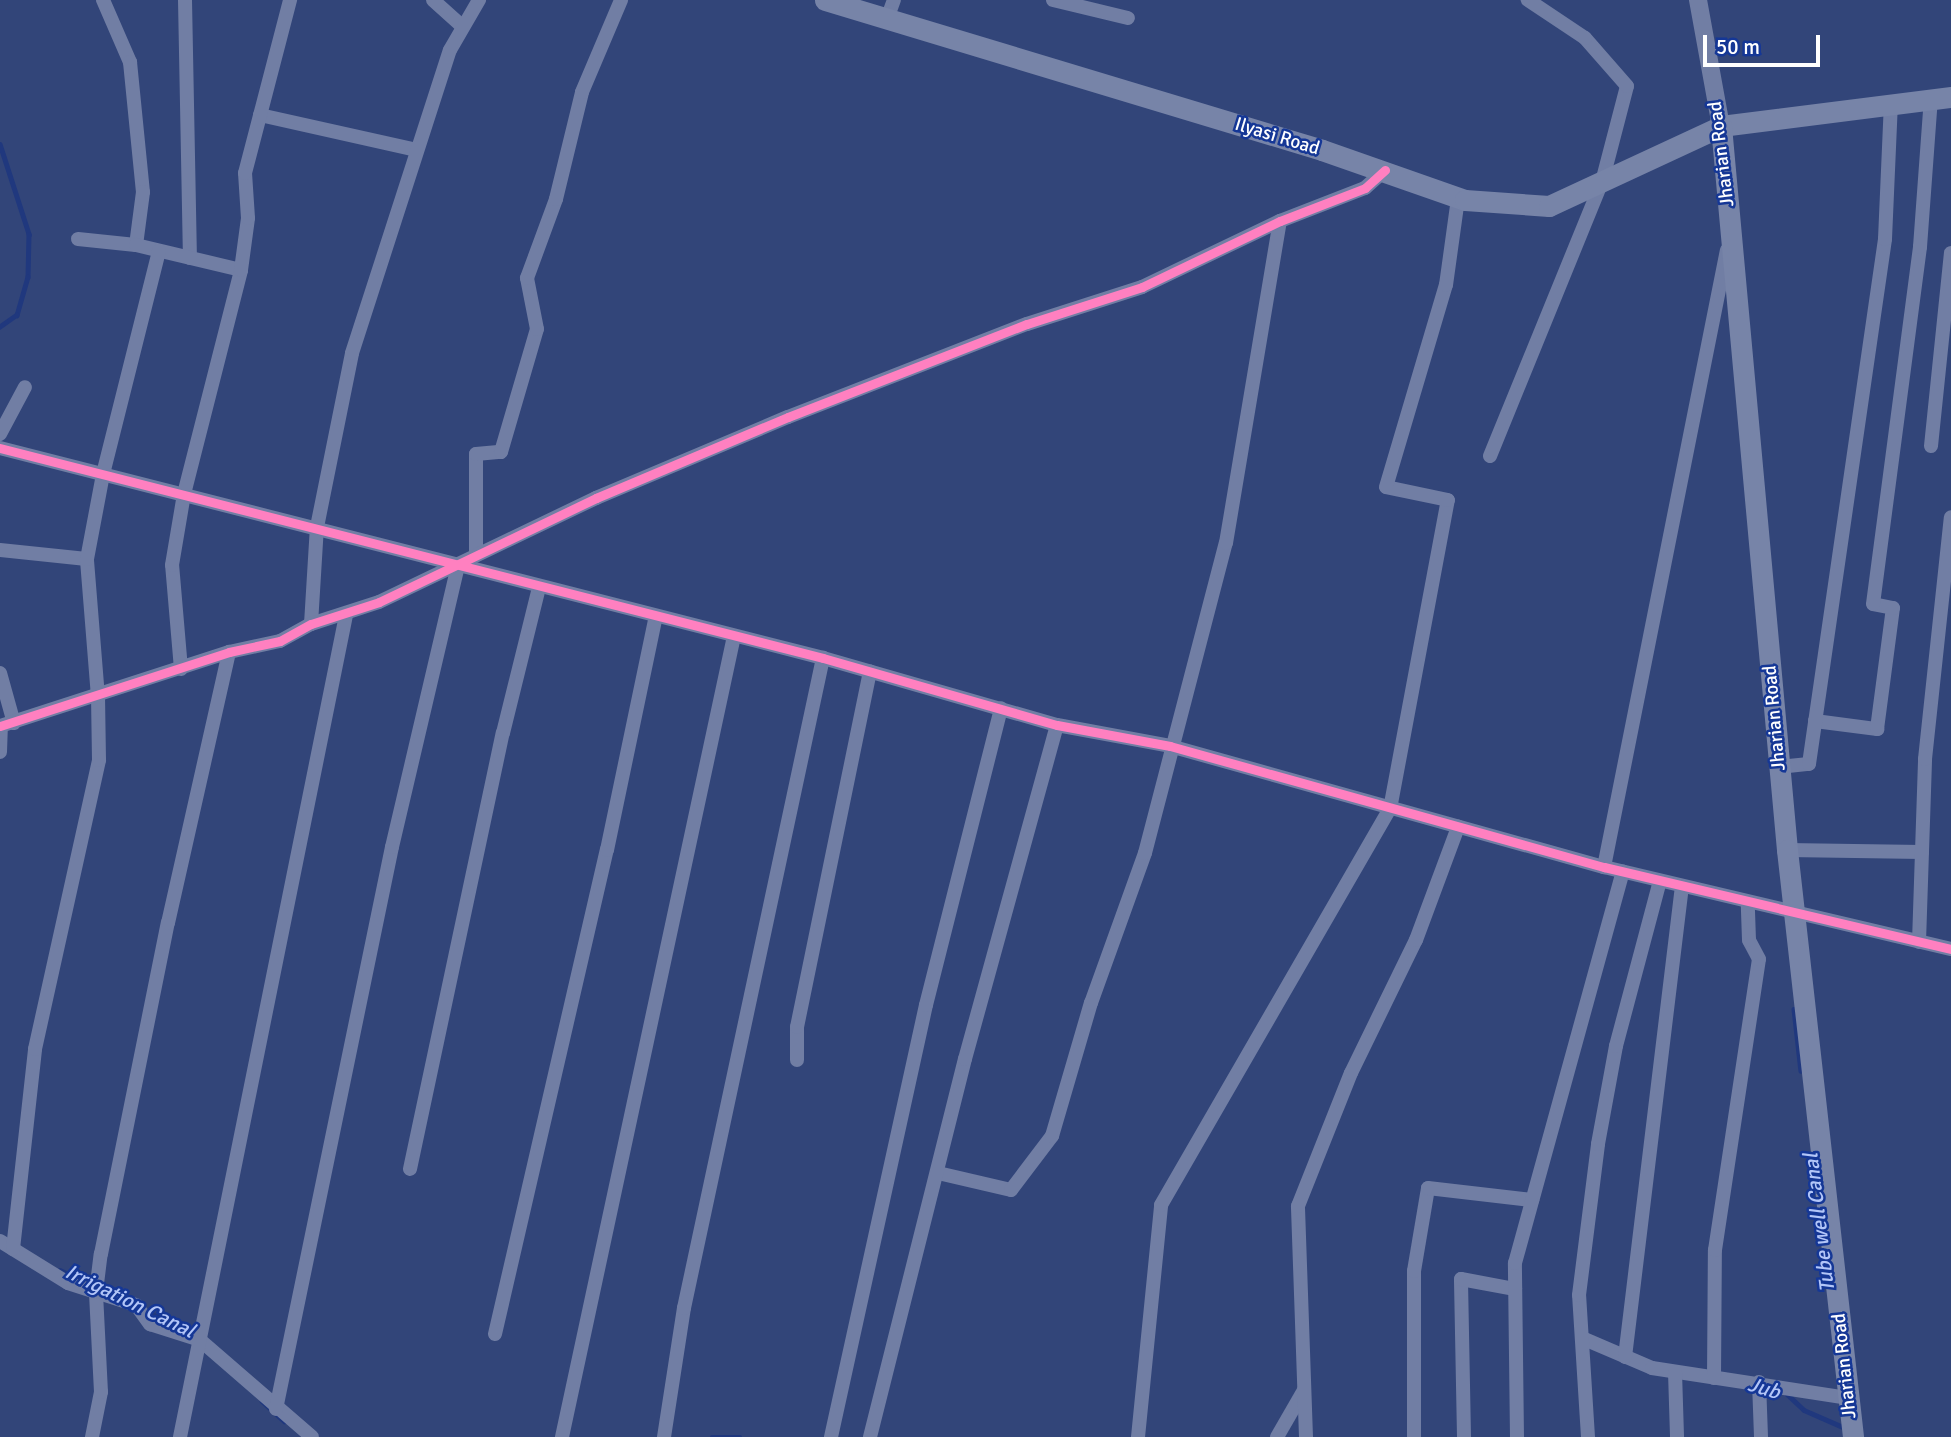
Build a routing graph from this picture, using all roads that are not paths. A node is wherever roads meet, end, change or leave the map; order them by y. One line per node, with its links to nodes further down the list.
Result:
1 (103, 0): 27 (street)
2 (185, 0): 30 (street)
3 (290, 0): 18 (street)
4 (433, 0): 15 (street)
5 (479, 0): 15 (street)
6 (621, 0): 42 (street)
7 (825, 0): 12 (main road, Ilyasi Road)
8 (1053, 0): 13 (street)
9 (1528, 0): 22 (street)
10 (1698, 0): 14 (street, Jharian Road)
11 (1710, 0): 14 (street)
12 (891, 9): 21 (main road, Ilyasi Road)
13 (1128, 18)
14 (1700, 19): 19 (street, Jharian Road)
15 (463, 27): 20 (street)
16 (1941, 97): 17 (main road, Ilyasi Road); 57 (street)
17 (1891, 102): 19 (main road, Ilyasi Road); 57 (street)
18 (260, 115): 20 (street); 31 (street)
19 (1721, 126): 22 (main road, Ilyasi Road); 25 (main road, Jharian Road)
20 (416, 150): 40 (street)
21 (1385, 170): 23 (main road, Ilyasi Road); 24 (street)
22 (1602, 181): 23 (main road, Ilyasi Road); 36 (street)
23 (1458, 198): 63 (street)
24 (1280, 221): 42 (street); 60 (street)
25 (1731, 233): 62 (main road, Jharian Road); 67 (street)
26 (78, 239): 27 (street)
27 (136, 245): 28 (street)
28 (159, 251): 30 (street); 37 (street)
29 (1951, 253): 34 (street)
30 (190, 258): 31 (street)
31 (241, 270): 38 (street)
32 (25, 387): 33 (street)
33 (0, 434)
34 (1931, 446)
35 (0, 448): 37 (street)
36 (1490, 456)
37 (103, 474): 38 (street); 43 (street)
38 (184, 494): 40 (street); 52 (street)
39 (1951, 517): 66 (street)
40 (317, 527): 44 (street); 48 (street)
41 (0, 550): 43 (street)
42 (476, 552): 44 (street)
43 (87, 559): 55 (street)
44 (454, 565): 45 (street); 46 (street); 92 (street)
45 (539, 587): 47 (street); 76 (street)
46 (346, 615): 48 (street); 85 (street)
47 (656, 616): 49 (street); 83 (street)
48 (311, 624): 50 (street)
49 (734, 636): 51 (street); 96 (street)
50 (229, 652): 52 (street); 82 (street)
51 (823, 658): 53 (street); 97 (street)
52 (181, 669): 55 (street)
53 (870, 671): 56 (street); 75 (street)
54 (0, 673): 59 (street)
55 (98, 697): 59 (street); 80 (street)
56 (1001, 708): 58 (street); 98 (street)
57 (1815, 721): 62 (street)
58 (1057, 724): 60 (street); 77 (street)
59 (4, 725): 61 (street)
60 (1170, 746): 63 (street); 77 (street)
61 (0, 752)
62 (1779, 767): 65 (main road, Jharian Road)
63 (1390, 809): 64 (street); 100 (street)
64 (1458, 827): 67 (street); 90 (street)
65 (1787, 850): 66 (street); 72 (main road, Jharian Road)
66 (1922, 852): 73 (street)
67 (1604, 867): 68 (street)
68 (1623, 872): 69 (street); 78 (street)
69 (1660, 881): 70 (street); 84 (street)
70 (1682, 886): 71 (street); 86 (street)
71 (1748, 903): 72 (street); 88 (street)
72 (1794, 913): 73 (street); 91 (main road, Jharian Road)
73 (1919, 942): 74 (street)
74 (1951, 949)
75 (797, 1060)
76 (410, 1169)
77 (938, 1173): 99 (street)
78 (1532, 1200): 81 (street); 103 (street)
79 (0, 1241): 80 (street)
80 (13, 1249): 82 (street)
81 (1515, 1289): 104 (street); 105 (street)
82 (96, 1292): 85 (street); 93 (street)
83 (495, 1334)
84 (1581, 1338): 86 (street); 106 (street)
85 (200, 1340): 92 (street); 94 (street)
86 (1625, 1357): 87 (street)
87 (1675, 1372): 88 (street); 107 (street)
88 (1714, 1378): 89 (street)
89 (1759, 1382): 91 (street); 108 (street)
90 (1304, 1389): 101 (street); 102 (street)
91 (1849, 1398): 109 (main road, Jharian Road)
92 (275, 1409): 95 (street)
93 (92, 1437)
94 (180, 1437)
95 (312, 1437)
96 (562, 1437)
97 (664, 1437)
98 (831, 1437)
99 (870, 1437)
100 (1138, 1437)
101 (1277, 1437)
102 (1306, 1437)
103 (1414, 1437)
104 (1464, 1437)
105 (1517, 1437)
106 (1588, 1437)
107 (1677, 1437)
108 (1761, 1437)
109 (1853, 1437)

